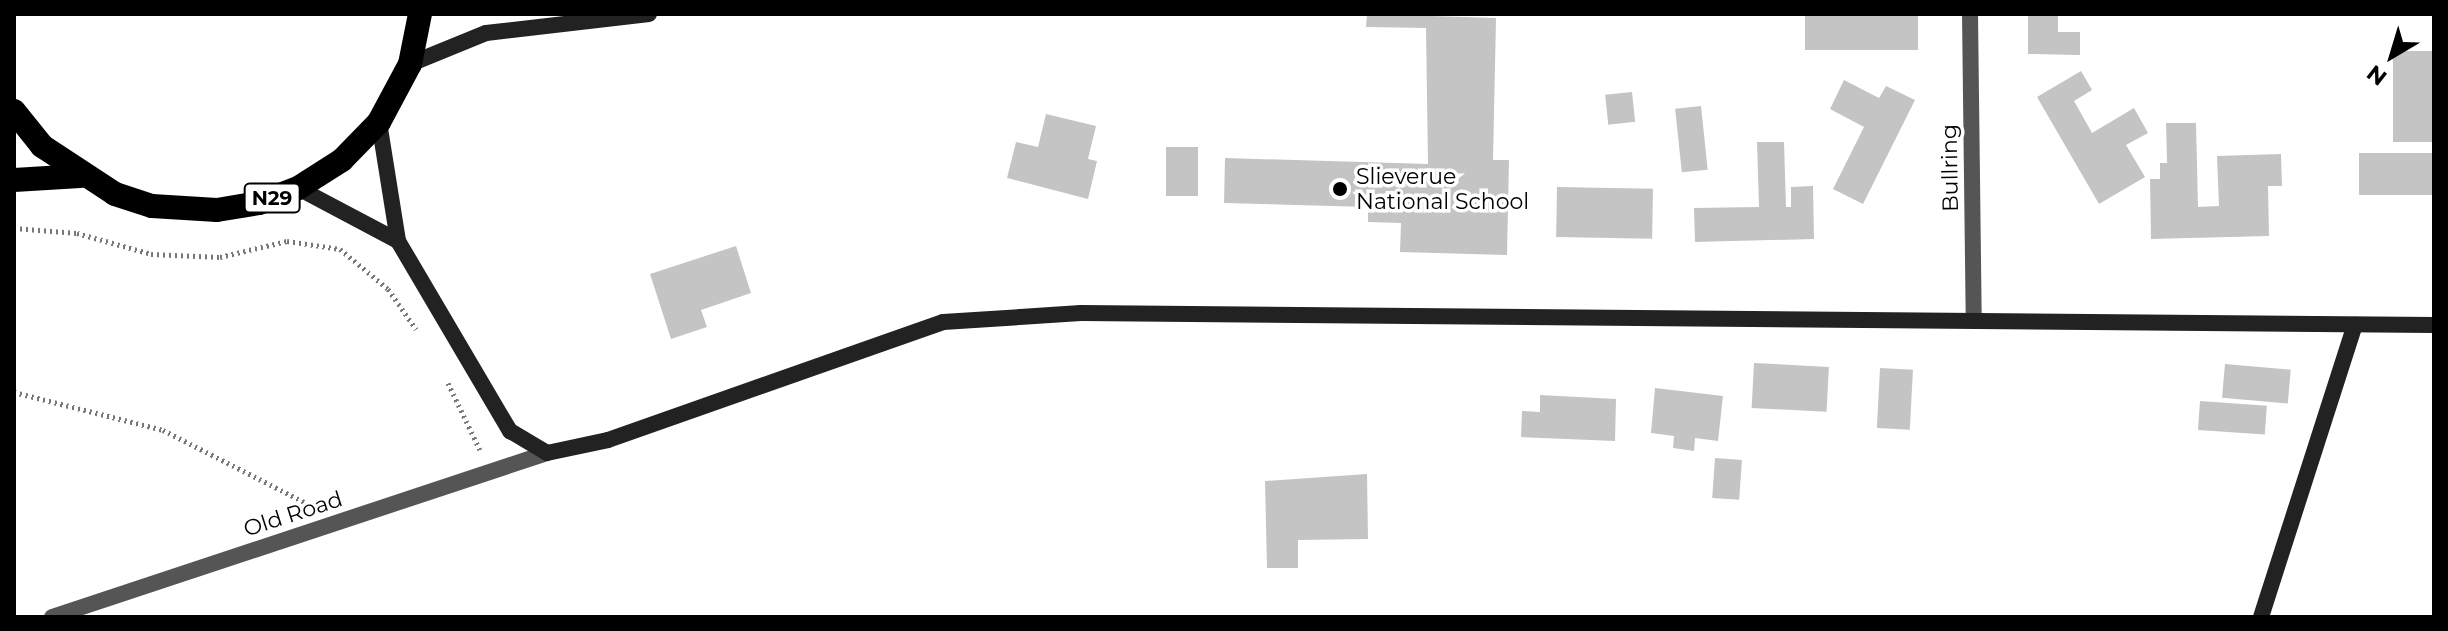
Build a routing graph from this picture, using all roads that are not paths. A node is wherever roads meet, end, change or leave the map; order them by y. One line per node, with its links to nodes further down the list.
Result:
1 (420, 14): 4 (highway, N29)
2 (649, 14): 4 (street)
3 (1970, 14): 11 (street, Bullring)
4 (410, 64): 6 (highway, N29)
5 (14, 111): 7 (highway, N29)
6 (379, 122): 9 (highway, N29); 10 (street)
7 (80, 176): 8 (highway, N29); 9 (highway, N29)
8 (14, 180)
9 (298, 188): 10 (street)
10 (398, 241): 14 (street)
11 (1974, 321): 12 (street); 14 (street)
12 (2355, 325): 13 (street); 16 (street)
13 (2434, 325)
14 (547, 453): 15 (street, Old Road)
15 (52, 617)
16 (2261, 617)

